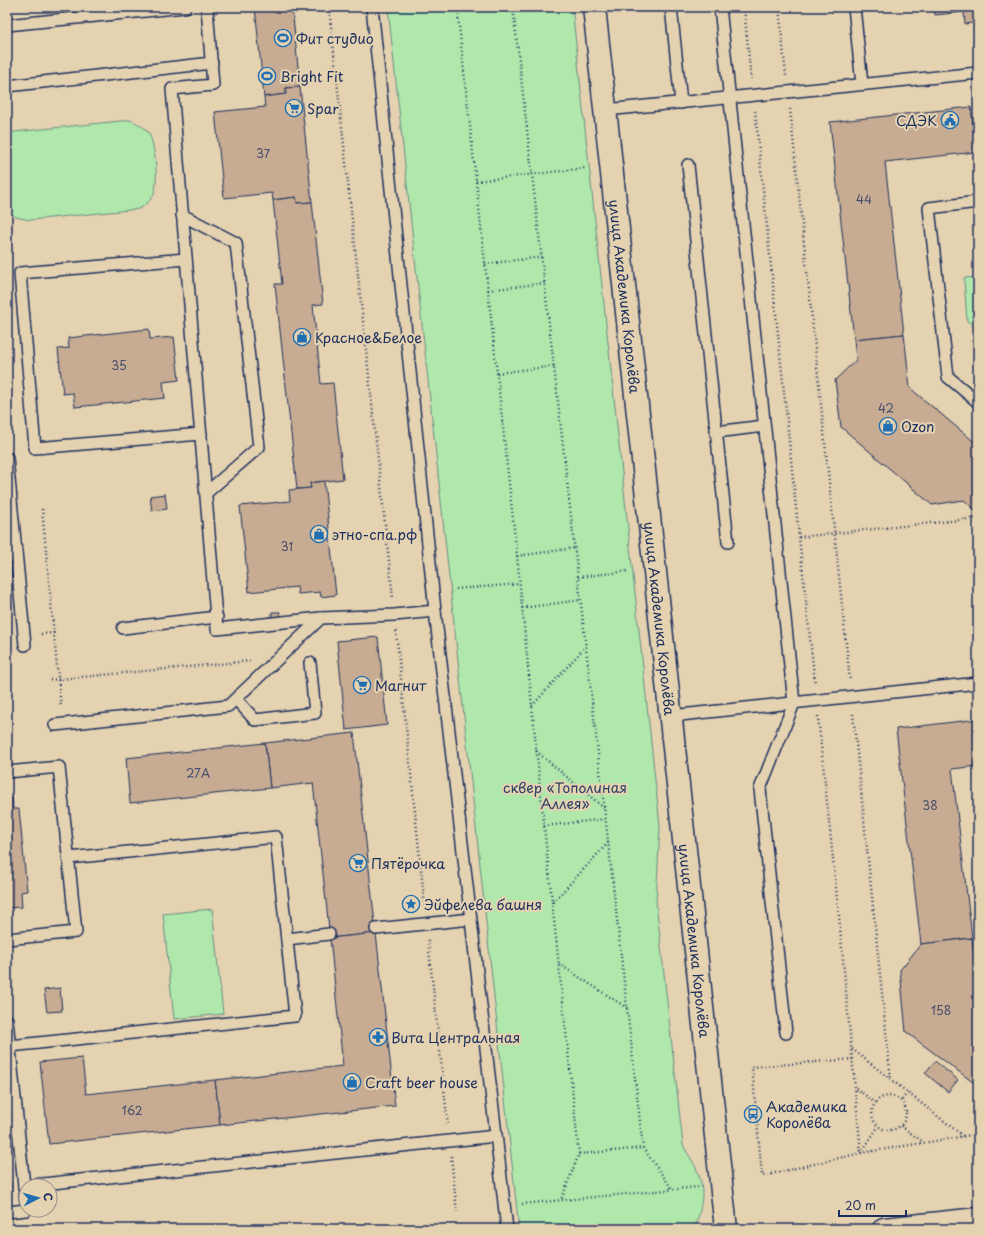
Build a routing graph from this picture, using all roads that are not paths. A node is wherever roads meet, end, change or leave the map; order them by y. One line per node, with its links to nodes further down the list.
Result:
1 (185, 7): 8 (lane)
2 (207, 7): 9 (lane)
3 (372, 7): 27 (lane)
4 (594, 7): 15 (street, улица Академика Королёва)
5 (671, 7): 14 (lane)
6 (720, 7): 13 (lane)
7 (854, 7): 11 (lane)
8 (7, 25)
9 (212, 63): 12 (lane); 18 (lane)
10 (978, 72): 11 (lane)
11 (862, 84): 13 (lane)
12 (7, 86)
13 (730, 98): 14 (lane); 21 (lane)
14 (682, 103): 15 (lane)
15 (606, 110): 36 (street, улица Академика Королёва)
16 (688, 165): 22 (lane)
17 (978, 202): 20 (lane)
18 (182, 215): 19 (lane); 25 (lane)
19 (186, 259): 23 (lane); 23 (lane)
20 (978, 402)
21 (764, 426): 22 (lane); 35 (lane)
22 (716, 432): 26 (lane)
23 (201, 434): 25 (lane)
24 (7, 458): 31 (lane)
25 (206, 493): 28 (lane)
26 (728, 542)
27 (435, 612): 29 (lane); 40 (lane)
28 (217, 617): 29 (lane); 30 (lane)
29 (321, 618): 34 (lane)
30 (123, 628)
31 (25, 645)
32 (310, 663): 34 (lane)
33 (978, 683): 35 (lane)
34 (236, 699): 37 (lane)
35 (794, 703): 36 (lane); 46 (lane)
36 (671, 716): 56 (street, улица Академика Королёва)
37 (59, 725)
38 (7, 772): 39 (lane)
39 (69, 858): 43 (lane); 44 (lane)
40 (471, 919): 41 (lane); 49 (lane)
41 (376, 929)
42 (329, 934): 44 (lane)
43 (7, 939)
44 (287, 939): 47 (lane)
45 (7, 1020): 47 (lane)
46 (786, 1033)
47 (10, 1046): 48 (lane)
48 (13, 1128): 50 (lane)
49 (496, 1136): 51 (lane); 55 (lane)
50 (22, 1178)
51 (58, 1182)
52 (18, 1211): 53 (lane)
53 (7, 1212)
54 (978, 1219): 57 (street)
55 (507, 1229)
56 (726, 1229)
57 (884, 1229)

